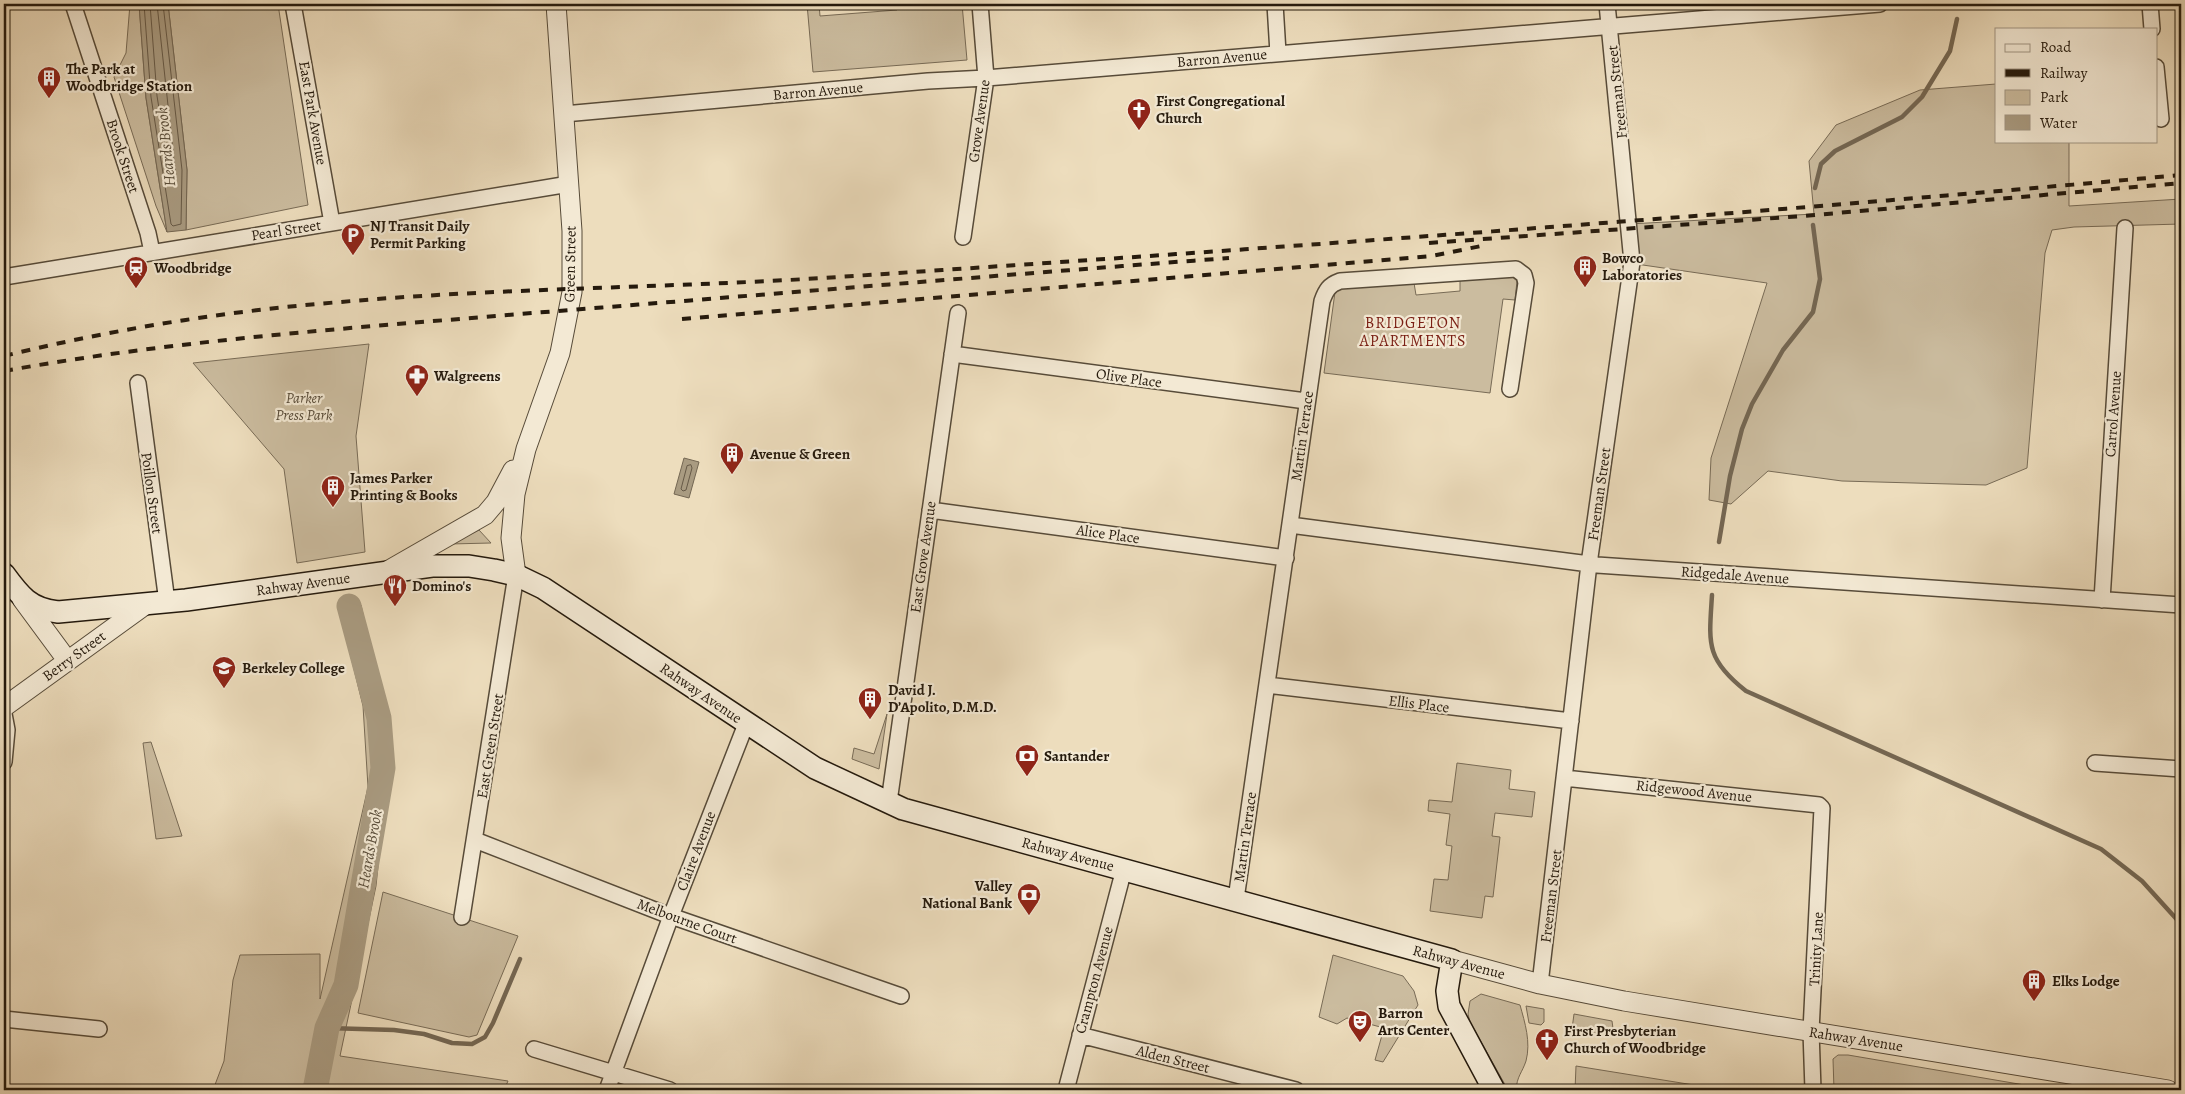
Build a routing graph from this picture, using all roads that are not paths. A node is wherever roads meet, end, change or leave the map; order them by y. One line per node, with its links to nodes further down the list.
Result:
1 (73, 4): 20 (street, Brook Street)
2 (293, 4): 17 (street, East Park Avenue)
3 (556, 4): 14 (street, Green Street)
4 (980, 4): 12 (street, Grove Avenue)
5 (1275, 4): 11 (street)
6 (1607, 4): 9 (street, Freeman Street)
7 (1880, 4): 9 (street, Barron Avenue)
8 (2150, 4): 10 (street)
9 (1609, 26): 11 (street, Barron Avenue); 31 (street, Freeman Street)
10 (2152, 28)
11 (1278, 53): 12 (street, Barron Avenue)
12 (986, 78): 14 (street, Barron Avenue); 19 (street, Grove Avenue)
13 (2158, 88): 15 (street)
14 (564, 114): 16 (street, Green Street)
15 (2161, 119)
16 (569, 184): 17 (street, Pearl Street); 27 (street, Green Street)
17 (332, 223): 20 (street, Pearl Street)
18 (2125, 228): 36 (street, Carrol Avenue)
19 (963, 237)
20 (152, 252): 21 (street, Pearl Street)
21 (4, 277)
22 (958, 313): 23 (street, East Grove Avenue)
23 (952, 354): 26 (street, Olive Place); 28 (street, East Grove Avenue)
24 (138, 384): 37 (street, Poillon Street)
25 (1510, 389): 26 (street, Martin Terrace)
26 (1306, 402): 29 (street, Martin Terrace)
27 (532, 433): 32 (street); 34 (street, Green Street)
28 (930, 510): 30 (street, Alice Place); 50 (street, East Grove Avenue)
29 (1290, 525): 30 (street, Martin Terrace); 31 (street, Ridgedale Avenue)
30 (1286, 558): 41 (street, Martin Terrace)
31 (1589, 564): 36 (street, Ridgedale Avenue); 44 (street, Freeman Street)
32 (384, 573): 34 (main road, Rahway Avenue); 37 (main road, Rahway Avenue)
33 (4, 574): 35 (main road)
34 (516, 575): 45 (main road, Rahway Avenue); 52 (street, East Green Street)
35 (22, 599): 38 (main road, Rahway Avenue); 40 (street)
36 (2102, 600): 39 (street, Ridgedale Avenue)
37 (167, 602): 38 (main road, Rahway Avenue)
38 (145, 605): 40 (street, Berry Street)
39 (2181, 605)
40 (67, 660): 42 (street, Berry Street)
41 (1267, 685): 44 (street, Ellis Place); 54 (street, Martin Terrace)
42 (4, 707)
43 (4, 714): 46 (street)
44 (1571, 721): 49 (street, Freeman Street)
45 (746, 724): 50 (main road, Rahway Avenue); 55 (street, Claire Avenue)
46 (4, 762)
47 (2095, 763): 48 (street)
48 (2181, 769)
49 (1564, 778): 51 (street, Ridgewood Avenue); 58 (street, Freeman Street)
50 (889, 802): 53 (main road, Rahway Avenue)
51 (1822, 808): 62 (street, Trinity Lane)
52 (475, 840): 55 (street, Melbourne Court); 56 (street, East Green Street)
53 (1124, 869): 54 (main road, Rahway Avenue); 63 (street, Crampton Avenue)
54 (1236, 900): 57 (main road, Rahway Avenue)
55 (671, 916): 59 (street, Melbourne Court); 65 (street, Claire Avenue)
56 (462, 918)
57 (1452, 960): 58 (street, Rahway Avenue); 70 (main road)
58 (1540, 984): 62 (street, Rahway Avenue)
59 (901, 996)
60 (4, 1019): 61 (street)
61 (99, 1029)
62 (1812, 1031): 71 (street, Trinity Lane); 72 (street, Rahway Avenue)
63 (1080, 1035): 68 (street, Crampton Avenue); 69 (street, Alden Street)
64 (534, 1049): 65 (street)
65 (613, 1074): 66 (street, Claire Avenue); 67 (street)
66 (607, 1090)
67 (670, 1090)
68 (1066, 1090)
69 (1296, 1090)
70 (1494, 1090)
71 (1813, 1090)
72 (2168, 1090)

